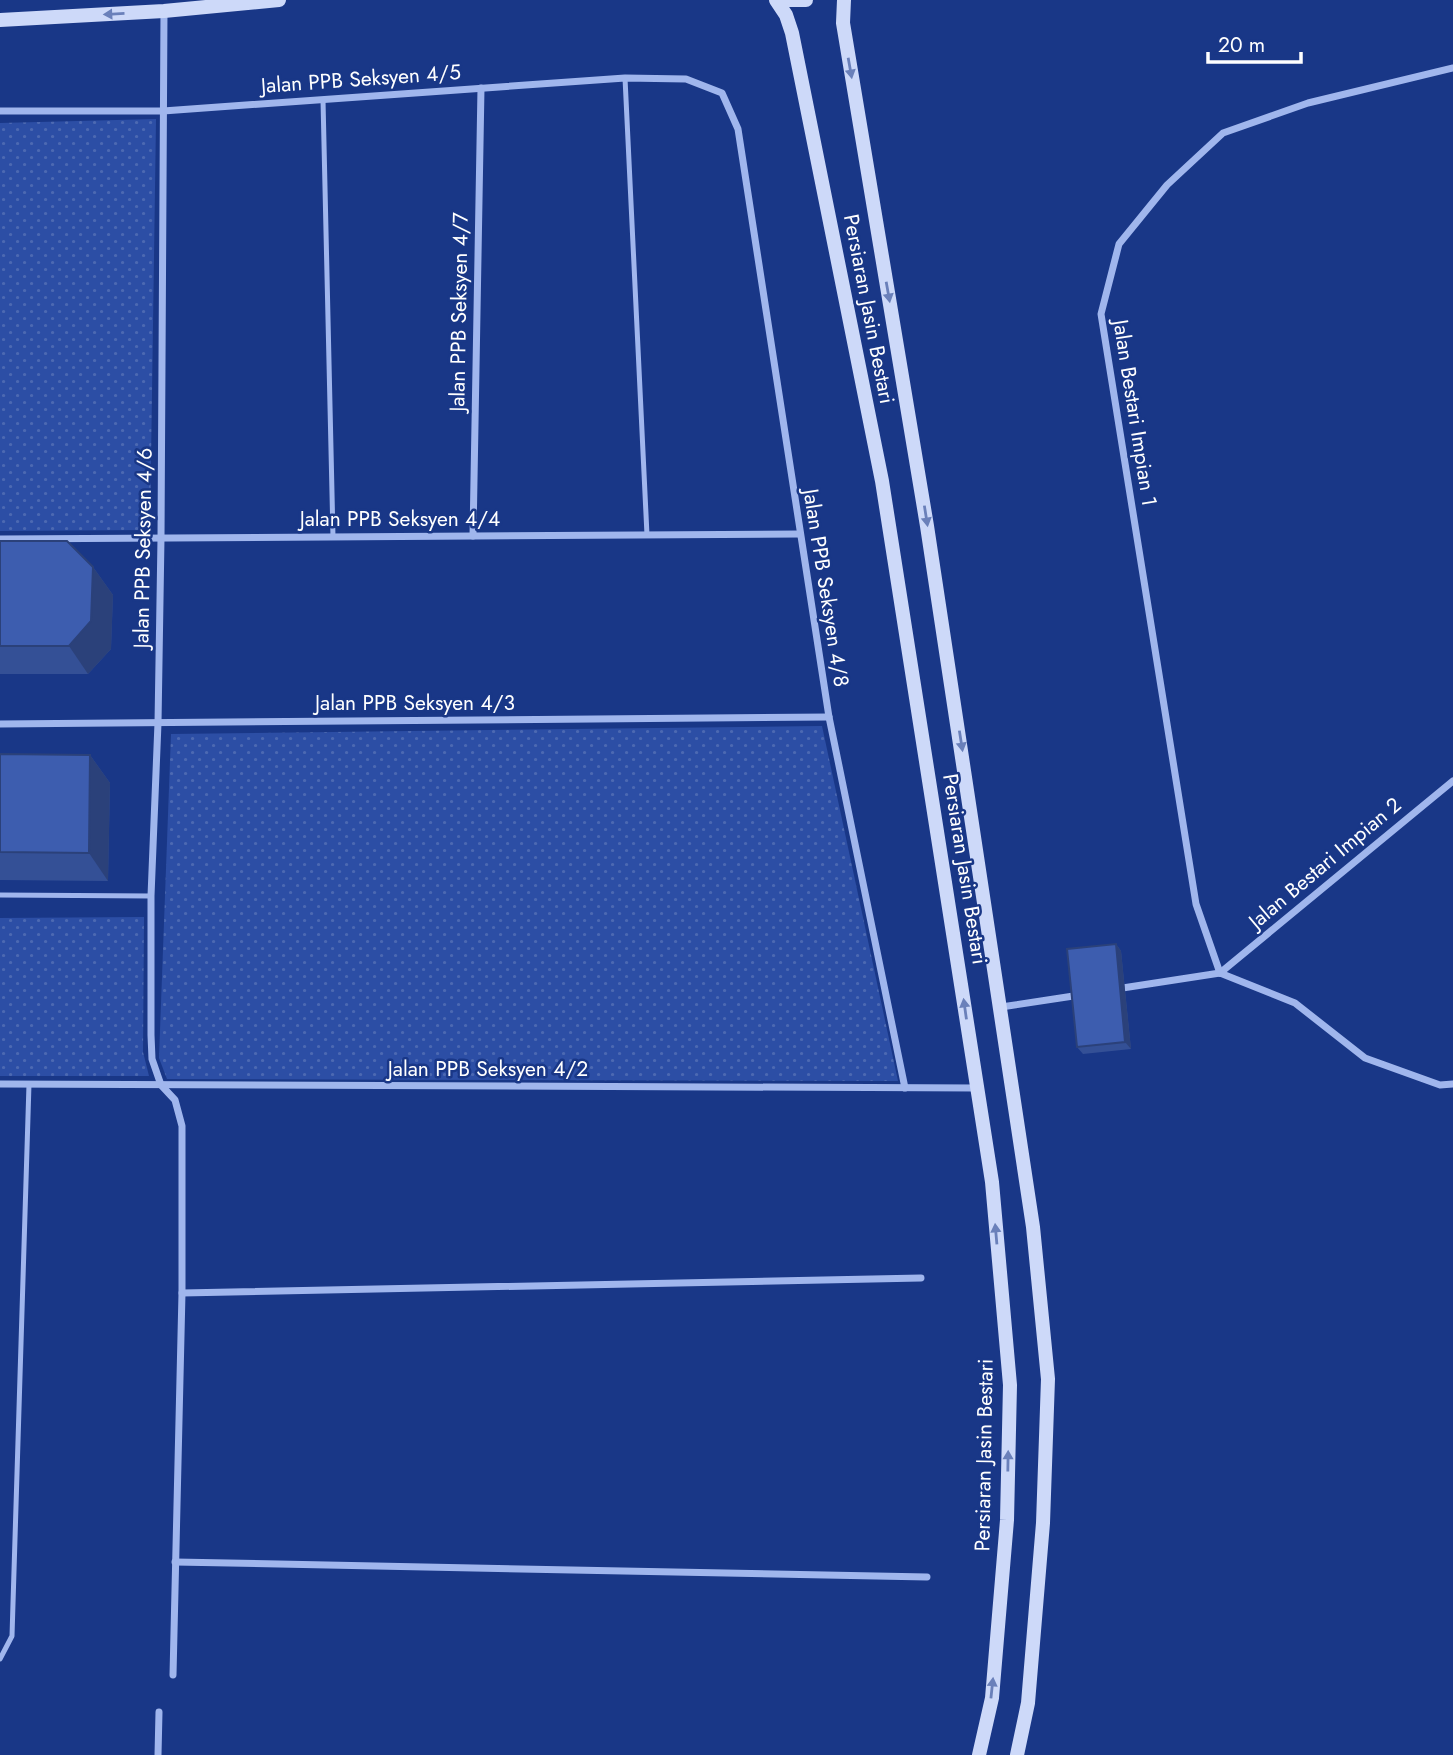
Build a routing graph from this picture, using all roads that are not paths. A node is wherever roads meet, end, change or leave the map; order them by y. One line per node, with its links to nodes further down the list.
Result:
1 (279, 0): 5 (street)
2 (778, 0): 3 (street); 35 (street, Persiaran Jasin Bestari, one-way to 2)
3 (806, 0)
4 (844, 0): 29 (street, Persiaran Jasin Bestari, one-way to 29)
5 (164, 11): 6 (street, one-way to 6); 13 (street, Jalan PPB Seksyen 4/6)
6 (0, 20)
7 (1453, 68): 26 (street, Jalan Bestari Impian 1)
8 (625, 78): 9 (street, Jalan PPB Seksyen 4/5); 10 (street, Jalan PPB Seksyen 4/5); 15 (lane)
9 (481, 88): 11 (street, Jalan PPB Seksyen 4/5); 16 (street, Jalan PPB Seksyen 4/7)
10 (722, 93): 14 (street, Jalan PPB Seksyen 4/8)
11 (323, 100): 13 (street, Jalan PPB Seksyen 4/5); 17 (lane)
12 (0, 111): 13 (street, Jalan PPB Seksyen 4/5)
13 (163, 111): 18 (street, Jalan PPB Seksyen 4/6)
14 (800, 534): 15 (street, Jalan PPB Seksyen 4/4); 20 (street, Jalan PPB Seksyen 4/8)
15 (647, 535): 16 (street, Jalan PPB Seksyen 4/4)
16 (473, 536): 17 (street, Jalan PPB Seksyen 4/4)
17 (333, 537): 18 (street, Jalan PPB Seksyen 4/4)
18 (161, 538): 19 (street, Jalan PPB Seksyen 4/4); 21 (street, Jalan PPB Seksyen 4/6)
19 (0, 539)
20 (829, 717): 21 (street, Jalan PPB Seksyen 4/3); 34 (street, Jalan PPB Seksyen 4/8)
21 (158, 723): 22 (street, Jalan PPB Seksyen 4/3); 25 (street, Jalan PPB Seksyen 4/6)
22 (0, 724)
23 (1453, 781): 26 (street, Jalan Bestari Impian 2)
24 (0, 895): 25 (lane)
25 (151, 896): 33 (street, Jalan PPB Seksyen 4/6)
26 (1220, 973): 27 (street); 32 (street)
27 (1111, 990)
28 (1083, 995): 29 (street)
29 (1001, 1007): 45 (street, Persiaran Jasin Bestari)
30 (0, 1084): 31 (street, Jalan PPB Seksyen 4/2)
31 (29, 1084): 33 (street, Jalan PPB Seksyen 4/2); 40 (lane)
32 (1453, 1084)
33 (161, 1085): 34 (street, Jalan PPB Seksyen 4/2); 37 (street, Jalan PPB Seksyen 4/6)
34 (905, 1088): 35 (street, Jalan PPB Seksyen 4/2)
35 (976, 1088): 44 (street, Persiaran Jasin Bestari, one-way to 35)
36 (921, 1278): 37 (street)
37 (182, 1293): 38 (street, Jalan PPB Seksyen 4/6)
38 (175, 1562): 39 (street); 41 (street, Jalan PPB Seksyen 4/6)
39 (927, 1577)
40 (0, 1659)
41 (173, 1675)
42 (159, 1712): 43 (street)
43 (158, 1755)
44 (979, 1755)
45 (1017, 1755)

